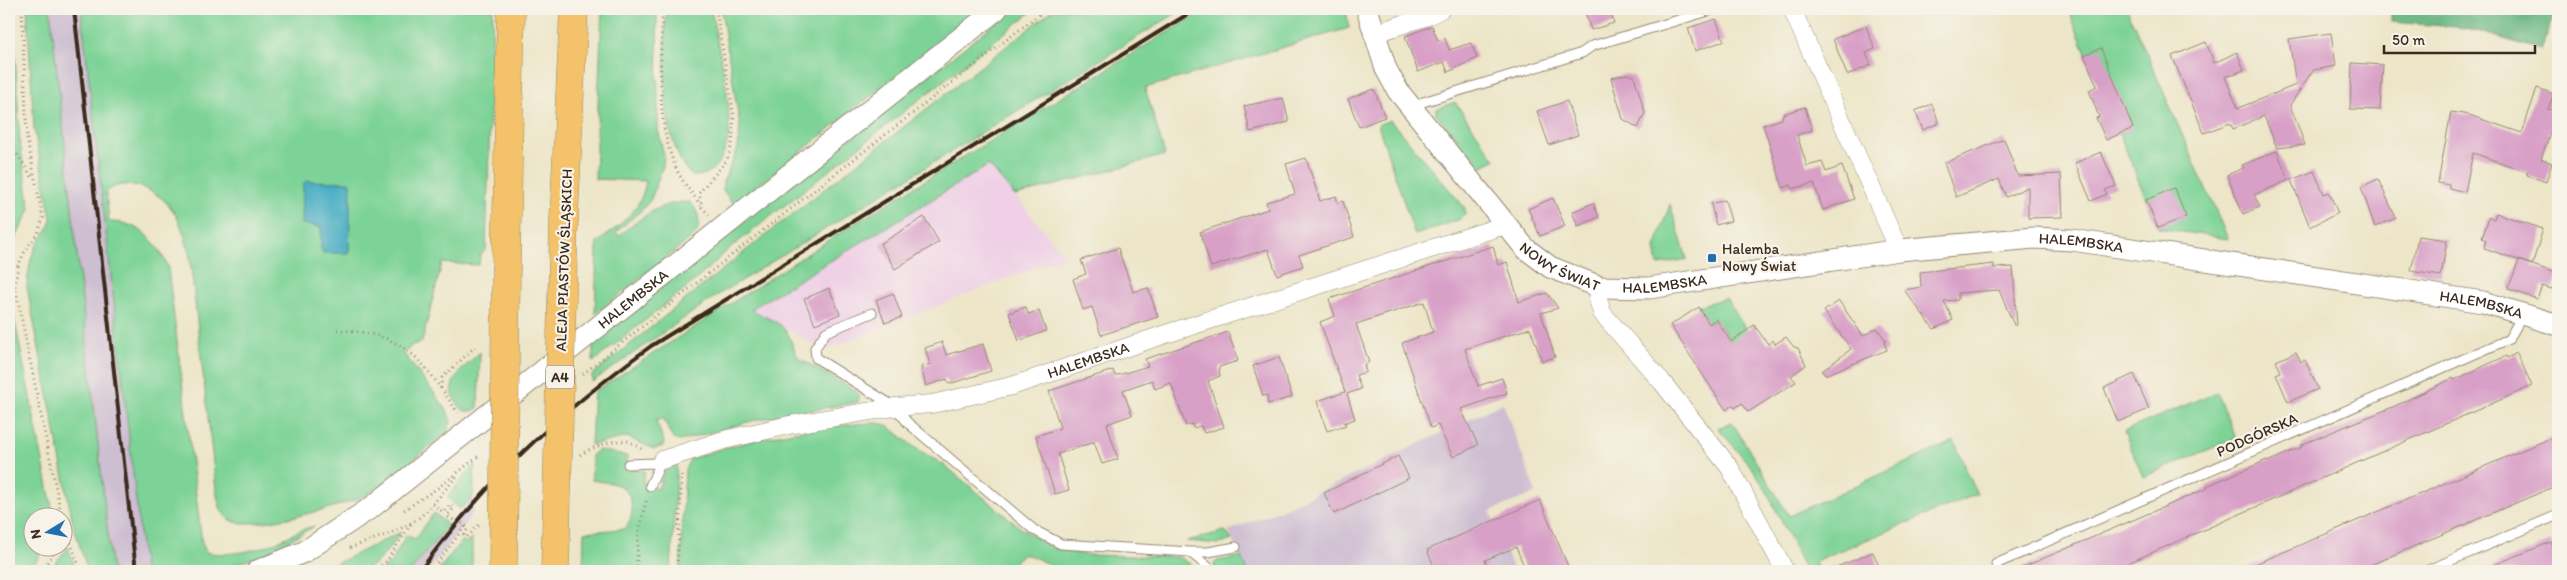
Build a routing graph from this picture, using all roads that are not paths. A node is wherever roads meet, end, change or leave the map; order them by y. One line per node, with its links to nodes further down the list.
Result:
1 (511, 9): 24 (highway, bridge)
2 (574, 9): 25 (highway, ALEJA PIASTÓW ŚLĄSKICH / A4, bridge)
3 (997, 9): 23 (street, HALEMBSKA)
4 (1367, 9): 8 (street, NOWY ŚWIAT)
5 (1442, 9): 8 (street)
6 (1715, 9): 9 (lane)
7 (1792, 9): 11 (street)
8 (1373, 34): 9 (street, NOWY ŚWIAT)
9 (1412, 110): 10 (street, NOWY ŚWIAT)
10 (1505, 225): 12 (street, NOWY ŚWIAT); 16 (street, HALEMBSKA)
11 (1898, 250): 12 (street, HALEMBSKA); 13 (street, HALEMBSKA)
12 (1600, 287): 27 (street, NOWY ŚWIAT)
13 (2523, 312): 15 (street, HALEMBSKA); 28 (lane, PODGÓRSKA)
14 (872, 313): 16 (lane)
15 (2558, 324)
16 (895, 407): 17 (street, HALEMBSKA); 22 (lane)
17 (662, 460): 18 (lane); 19 (lane)
18 (628, 464)
19 (650, 486)
20 (2558, 515): 29 (lane)
21 (1236, 547): 22 (lane)
22 (1190, 552): 26 (lane)
23 (257, 571)
24 (503, 571)
25 (554, 571)
26 (1213, 571)
27 (1785, 571)
28 (1999, 571)
29 (2426, 571)

